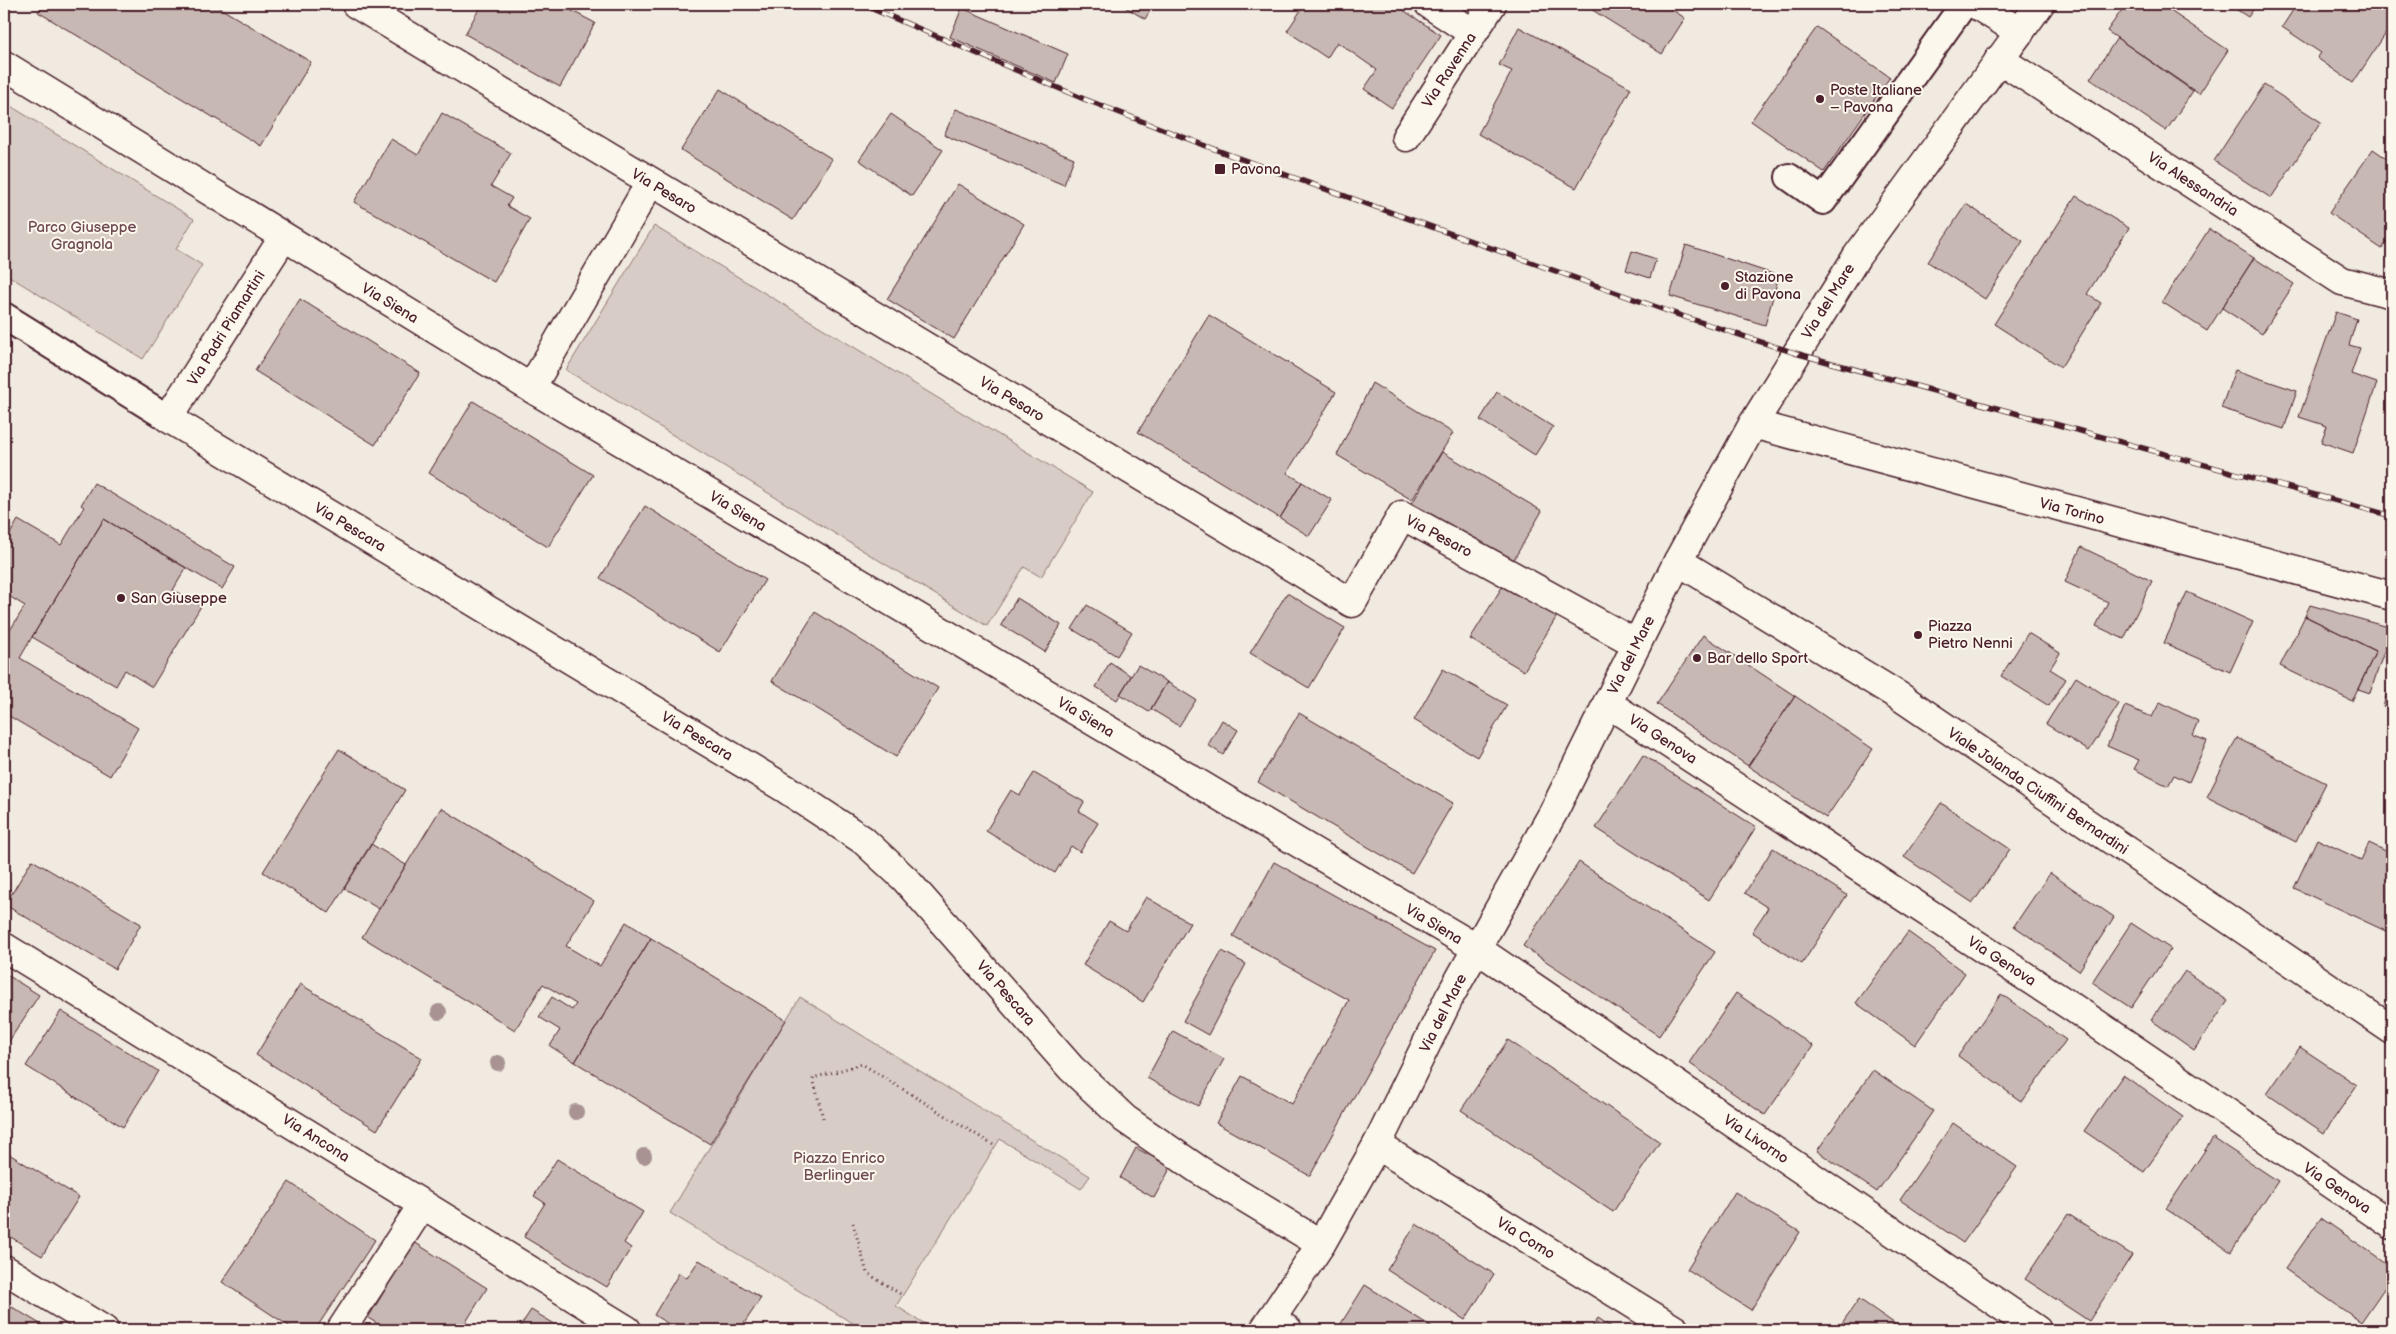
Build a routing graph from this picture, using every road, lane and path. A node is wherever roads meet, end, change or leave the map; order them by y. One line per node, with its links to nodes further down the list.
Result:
1 (356, 4): 13 (street, Via Pesaro)
2 (1428, 4): 7 (street)
3 (1492, 4): 7 (street, Via Ravenna)
4 (1964, 4): 12 (lane)
5 (1975, 4): 8 (street)
6 (2040, 4): 8 (street, Via del Mare)
7 (1473, 32): 11 (street, Via Ravenna)
8 (2020, 32): 9 (street, Via del Mare)
9 (1999, 59): 15 (street, Via Alessandria); 19 (street, Via del Mare)
10 (4, 66): 14 (street, Via Siena)
11 (1406, 137)
12 (1789, 177)
13 (650, 183): 17 (street); 22 (street, Via Pesaro)
14 (283, 238): 17 (street, Via Siena); 18 (street, Via Padri Piamartini)
15 (2392, 294)
16 (4, 316): 18 (lane, Via Pescara)
17 (531, 388): 25 (street, Via Siena)
18 (168, 418): 33 (street, Via Pescara)
19 (1753, 424): 20 (street, Via del Mare); 21 (street, Via Torino)
20 (1678, 561): 22 (street, Via del Mare); 26 (street, Viale Jolanda Ciuffini Bernardini)
21 (2392, 596)
22 (1637, 644): 23 (street, Via del Mare)
23 (1607, 703): 25 (street, Via del Mare); 32 (street, Via Genova)
24 (4, 946): 30 (street, Via Ancona)
25 (1476, 948): 28 (street, Via del Mare); 41 (street, Via Livorno)
26 (2392, 1030)
27 (823, 1118): 29 (path)
28 (1377, 1145): 33 (street, Via del Mare); 40 (street, Via Como)
29 (995, 1146)
30 (422, 1204): 38 (street); 39 (street, Via Ancona)
31 (853, 1223): 35 (path)
32 (2392, 1225)
33 (1321, 1244): 36 (street, Via del Mare)
34 (4, 1269): 37 (street)
35 (902, 1295)
36 (1274, 1326)
37 (104, 1330)
38 (341, 1330)
39 (627, 1330)
40 (1675, 1330)
41 (2037, 1330)

